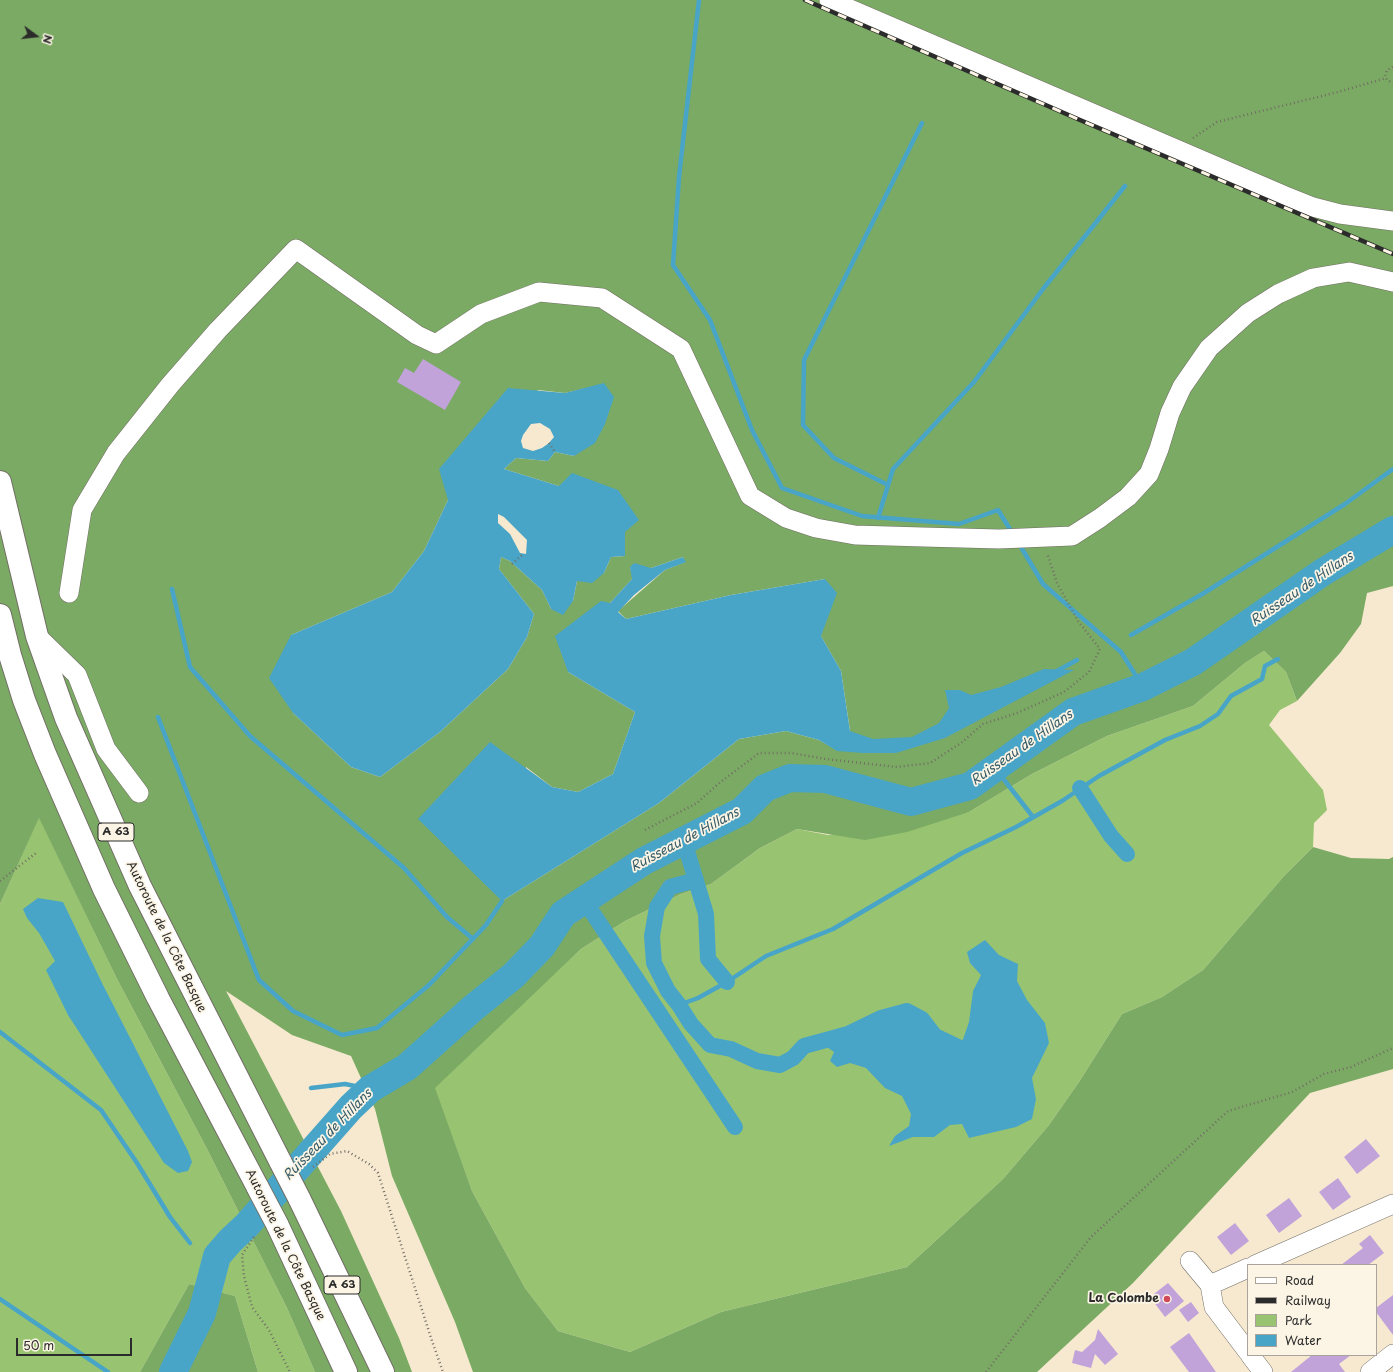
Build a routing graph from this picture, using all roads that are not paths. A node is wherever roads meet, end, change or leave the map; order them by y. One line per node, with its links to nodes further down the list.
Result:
1 (829, 0): 2 (street)
2 (1393, 221)
3 (1393, 282): 5 (street)
4 (0, 482): 7 (highway, Autoroute de la Côte Basque / A 63)
5 (69, 593)
6 (0, 615): 17 (highway, Autoroute de la Côte Basque / A 63, bridge)
7 (37, 636): 8 (street); 18 (highway, Autoroute de la Côte Basque / A 63, bridge)
8 (138, 793)
9 (1393, 1204): 11 (street)
10 (1190, 1261): 13 (street)
11 (1257, 1264)
12 (1247, 1268): 13 (street)
13 (1210, 1285): 14 (street)
14 (1247, 1351)
15 (1393, 1354): 20 (street)
16 (1251, 1356): 19 (street)
17 (346, 1372)
18 (383, 1372)
19 (1263, 1372)
20 (1370, 1372)

